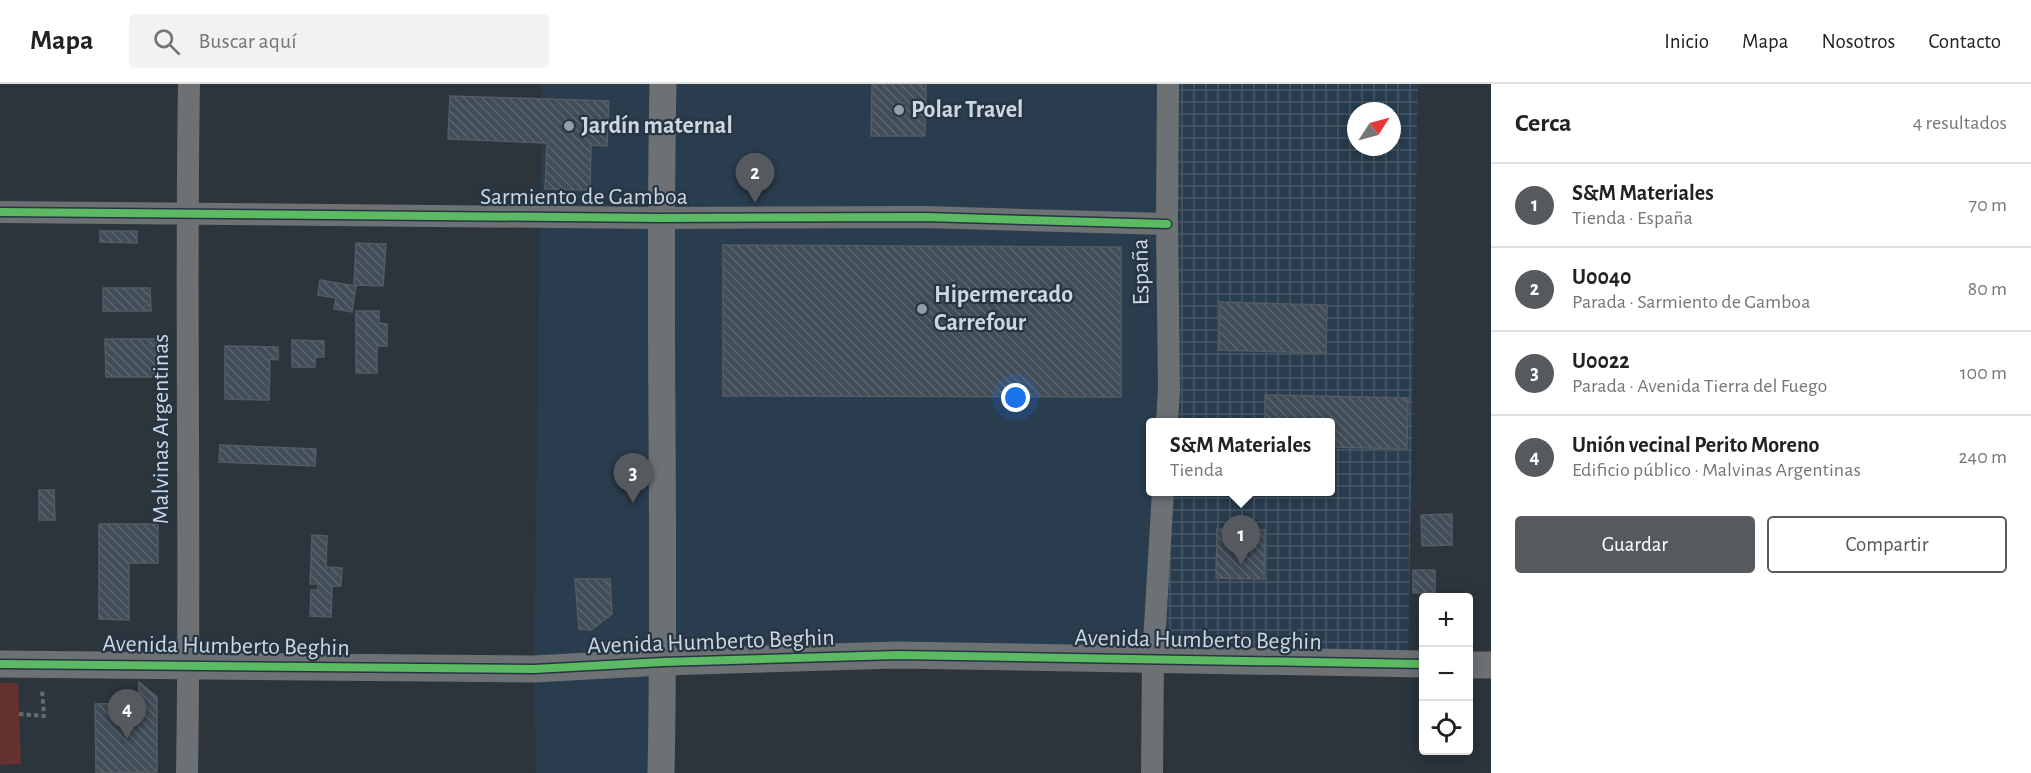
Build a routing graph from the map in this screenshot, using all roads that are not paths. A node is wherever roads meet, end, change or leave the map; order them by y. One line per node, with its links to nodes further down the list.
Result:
1 (189, 84): 5 (street, Malvinas Argentinas)
2 (663, 84): 6 (street)
3 (1168, 84): 7 (street, España)
4 (0, 212): 5 (street, Sarmiento de Gamboa)
5 (187, 212): 6 (street, Sarmiento de Gamboa); 16 (street, Malvinas Argentinas)
6 (660, 218): 7 (street, Sarmiento de Gamboa); 11 (street)
7 (1167, 224): 8 (street, España)
8 (1167, 418)
9 (1163, 496): 10 (street)
10 (1154, 659): 11 (street, Avenida Humberto Beghin); 13 (street, Avenida Humberto Beghin); 19 (street)
11 (663, 662): 16 (street, Avenida Humberto Beghin); 18 (street)
12 (0, 664): 16 (street, Avenida Humberto Beghin)
13 (1419, 664)
14 (1473, 665): 15 (street)
15 (1491, 665)
16 (189, 666): 17 (street, Malvinas Argentinas)
17 (187, 773)
18 (661, 773)
19 (1152, 773)

